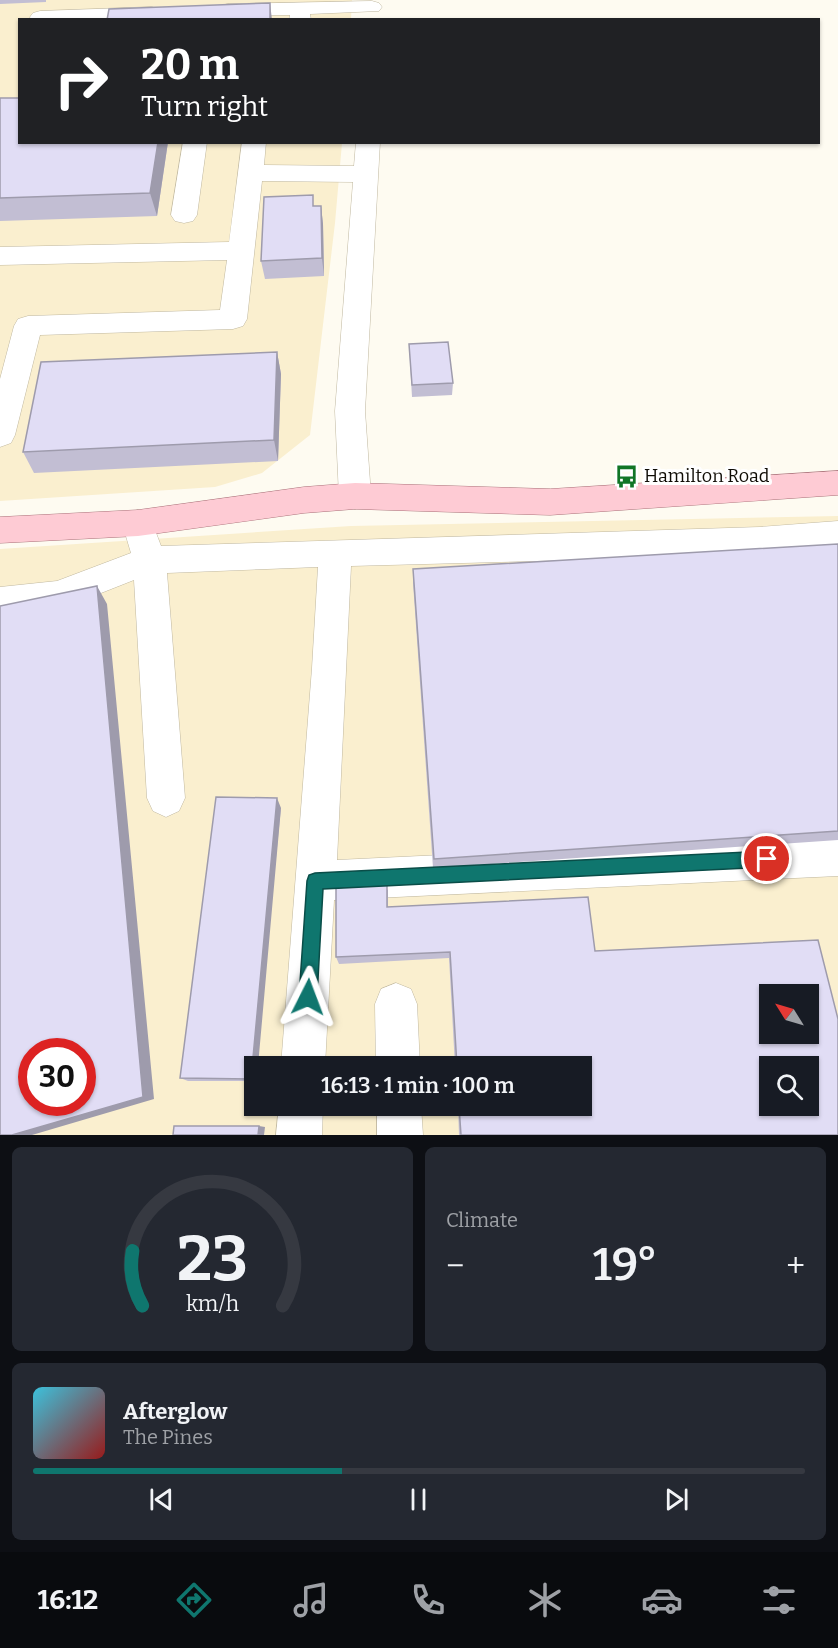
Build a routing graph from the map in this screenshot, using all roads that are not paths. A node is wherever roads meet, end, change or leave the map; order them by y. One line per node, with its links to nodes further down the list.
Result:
1 (275, 4): 3 (street); 5 (street)
2 (372, 9): 5 (street)
3 (203, 11)
4 (170, 12): 7 (street)
5 (300, 14)
6 (40, 17): 7 (street)
7 (65, 18)
8 (195, 144): 13 (street)
9 (254, 144): 11 (street)
10 (368, 144): 12 (street)
11 (251, 173): 12 (street); 14 (street)
12 (367, 174): 18 (street)
13 (184, 215)
14 (241, 251): 15 (street); 16 (street)
15 (0, 256)
16 (0, 435)
17 (838, 483): 18 (main road)
18 (355, 496): 19 (main road)
19 (138, 523): 20 (main road); 23 (street)
20 (0, 530)
21 (838, 534): 22 (street)
22 (335, 553): 23 (street); 27 (street)
23 (149, 560): 24 (street); 25 (street)
24 (0, 602)
25 (166, 798)
26 (838, 856): 27 (street)
27 (315, 881): 29 (street)
28 (396, 1004): 30 (street)
29 (304, 1056)
30 (398, 1056)
31 (300, 1116): 33 (street)
32 (399, 1116): 34 (street)
33 (299, 1135)
34 (400, 1135)

